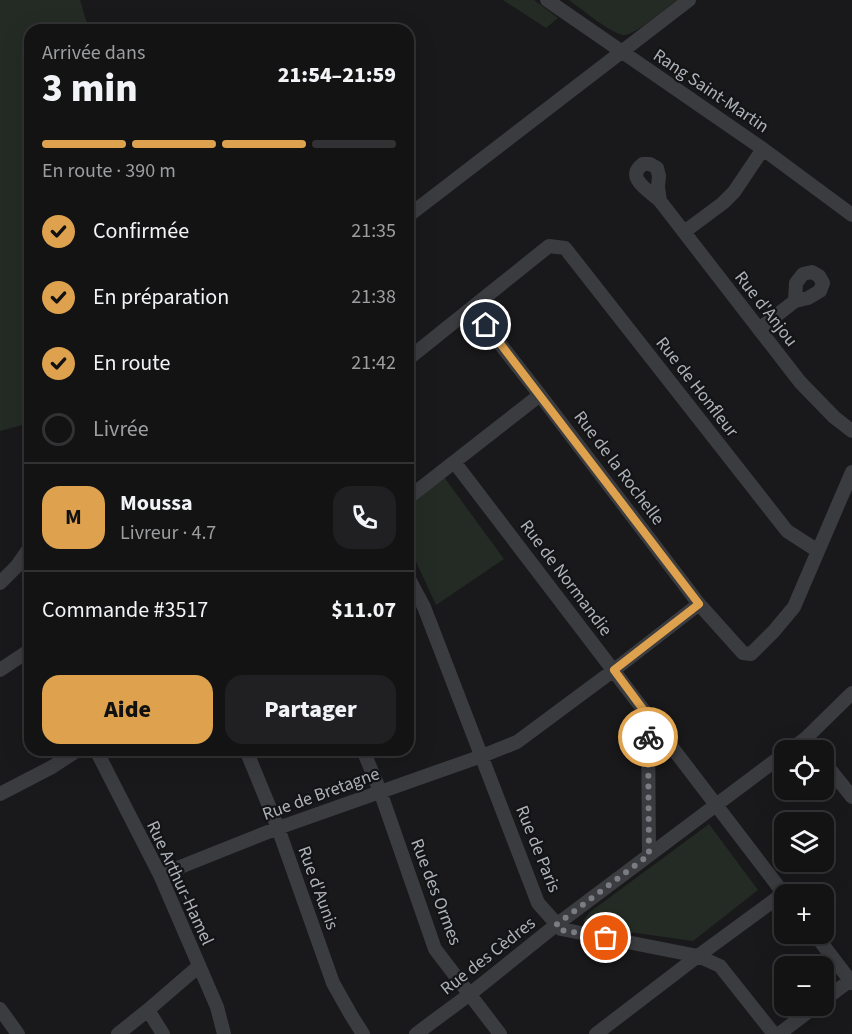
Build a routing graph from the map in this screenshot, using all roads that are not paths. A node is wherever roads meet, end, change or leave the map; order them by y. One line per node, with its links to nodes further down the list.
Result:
1 (548, 0): 3 (street, Rang Saint-Martin)
2 (689, 0): 3 (street)
3 (621, 52): 4 (street, Rang Saint-Martin); 6 (street)
4 (763, 149): 7 (street, Rang Saint-Martin); 8 (street)
5 (660, 201): 8 (street, Rue d'Anjou)
6 (414, 211)
7 (852, 215)
8 (684, 232): 11 (street, Rue d'Anjou)
9 (795, 301): 11 (street)
10 (472, 308): 12 (street); 13 (street, Rue de la Rochelle); 18 (street, Rue de Honfleur)
11 (759, 328): 14 (street, Rue d'Anjou)
12 (414, 354)
13 (540, 395): 15 (street); 22 (street, Rue de la Rochelle)
14 (852, 430)
15 (455, 463): 17 (street); 25 (street, Rue de Normandie)
16 (852, 472): 18 (street)
17 (414, 494)
18 (818, 551): 22 (street, Rue de la Rochelle)
19 (24, 555): 20 (street)
20 (0, 583)
21 (414, 588): 33 (street, Rue de Paris)
22 (699, 604): 25 (street, Rue de Bretagne)
23 (24, 654): 24 (street)
24 (0, 670)
25 (614, 670): 27 (street, Rue de Normandie); 33 (street, Rue de Bretagne)
26 (852, 693): 28 (street)
27 (648, 716): 39 (street, Rue de Normandie); 41 (street)
28 (805, 739)
29 (69, 756): 37 (street)
30 (99, 756): 42 (street, Rue Arthur-Hamel)
31 (248, 756): 40 (street, Rue d'Aunis)
32 (365, 756): 36 (street, Rue des Ormes)
33 (482, 756): 36 (street, Rue de Bretagne); 45 (street, Rue de Paris)
34 (774, 762): 39 (street, Rue des Cèdres)
35 (834, 775): 38 (street)
36 (380, 791): 40 (street, Rue de Bretagne); 51 (street, Rue des Ormes)
37 (0, 794)
38 (852, 798)
39 (716, 806): 41 (street, Rue des Cèdres); 43 (street, Rue de Normandie)
40 (278, 828): 42 (street, Rue de Bretagne); 59 (street, Rue d'Aunis)
41 (649, 855): 45 (street, Rue des Cèdres)
42 (160, 875): 48 (street, Rue Arthur-Hamel)
43 (776, 884)
44 (774, 901): 47 (street)
45 (556, 925): 47 (street); 51 (street, Rue des Cèdres)
46 (822, 944): 49 (street)
47 (698, 956): 62 (street); 63 (street)
48 (199, 966): 53 (street); 58 (street, Rue Arthur-Hamel)
49 (851, 981): 50 (street)
50 (834, 993)
51 (470, 994): 60 (street, Rue des Cèdres); 61 (street, Rue des Ormes)
52 (0, 1009): 55 (street)
53 (148, 1010): 56 (street); 57 (street)
54 (803, 1016): 64 (street)
55 (18, 1034)
56 (118, 1034)
57 (164, 1034)
58 (224, 1034)
59 (363, 1034)
60 (416, 1034)
61 (500, 1034)
62 (596, 1034)
63 (774, 1034)
64 (779, 1034)

